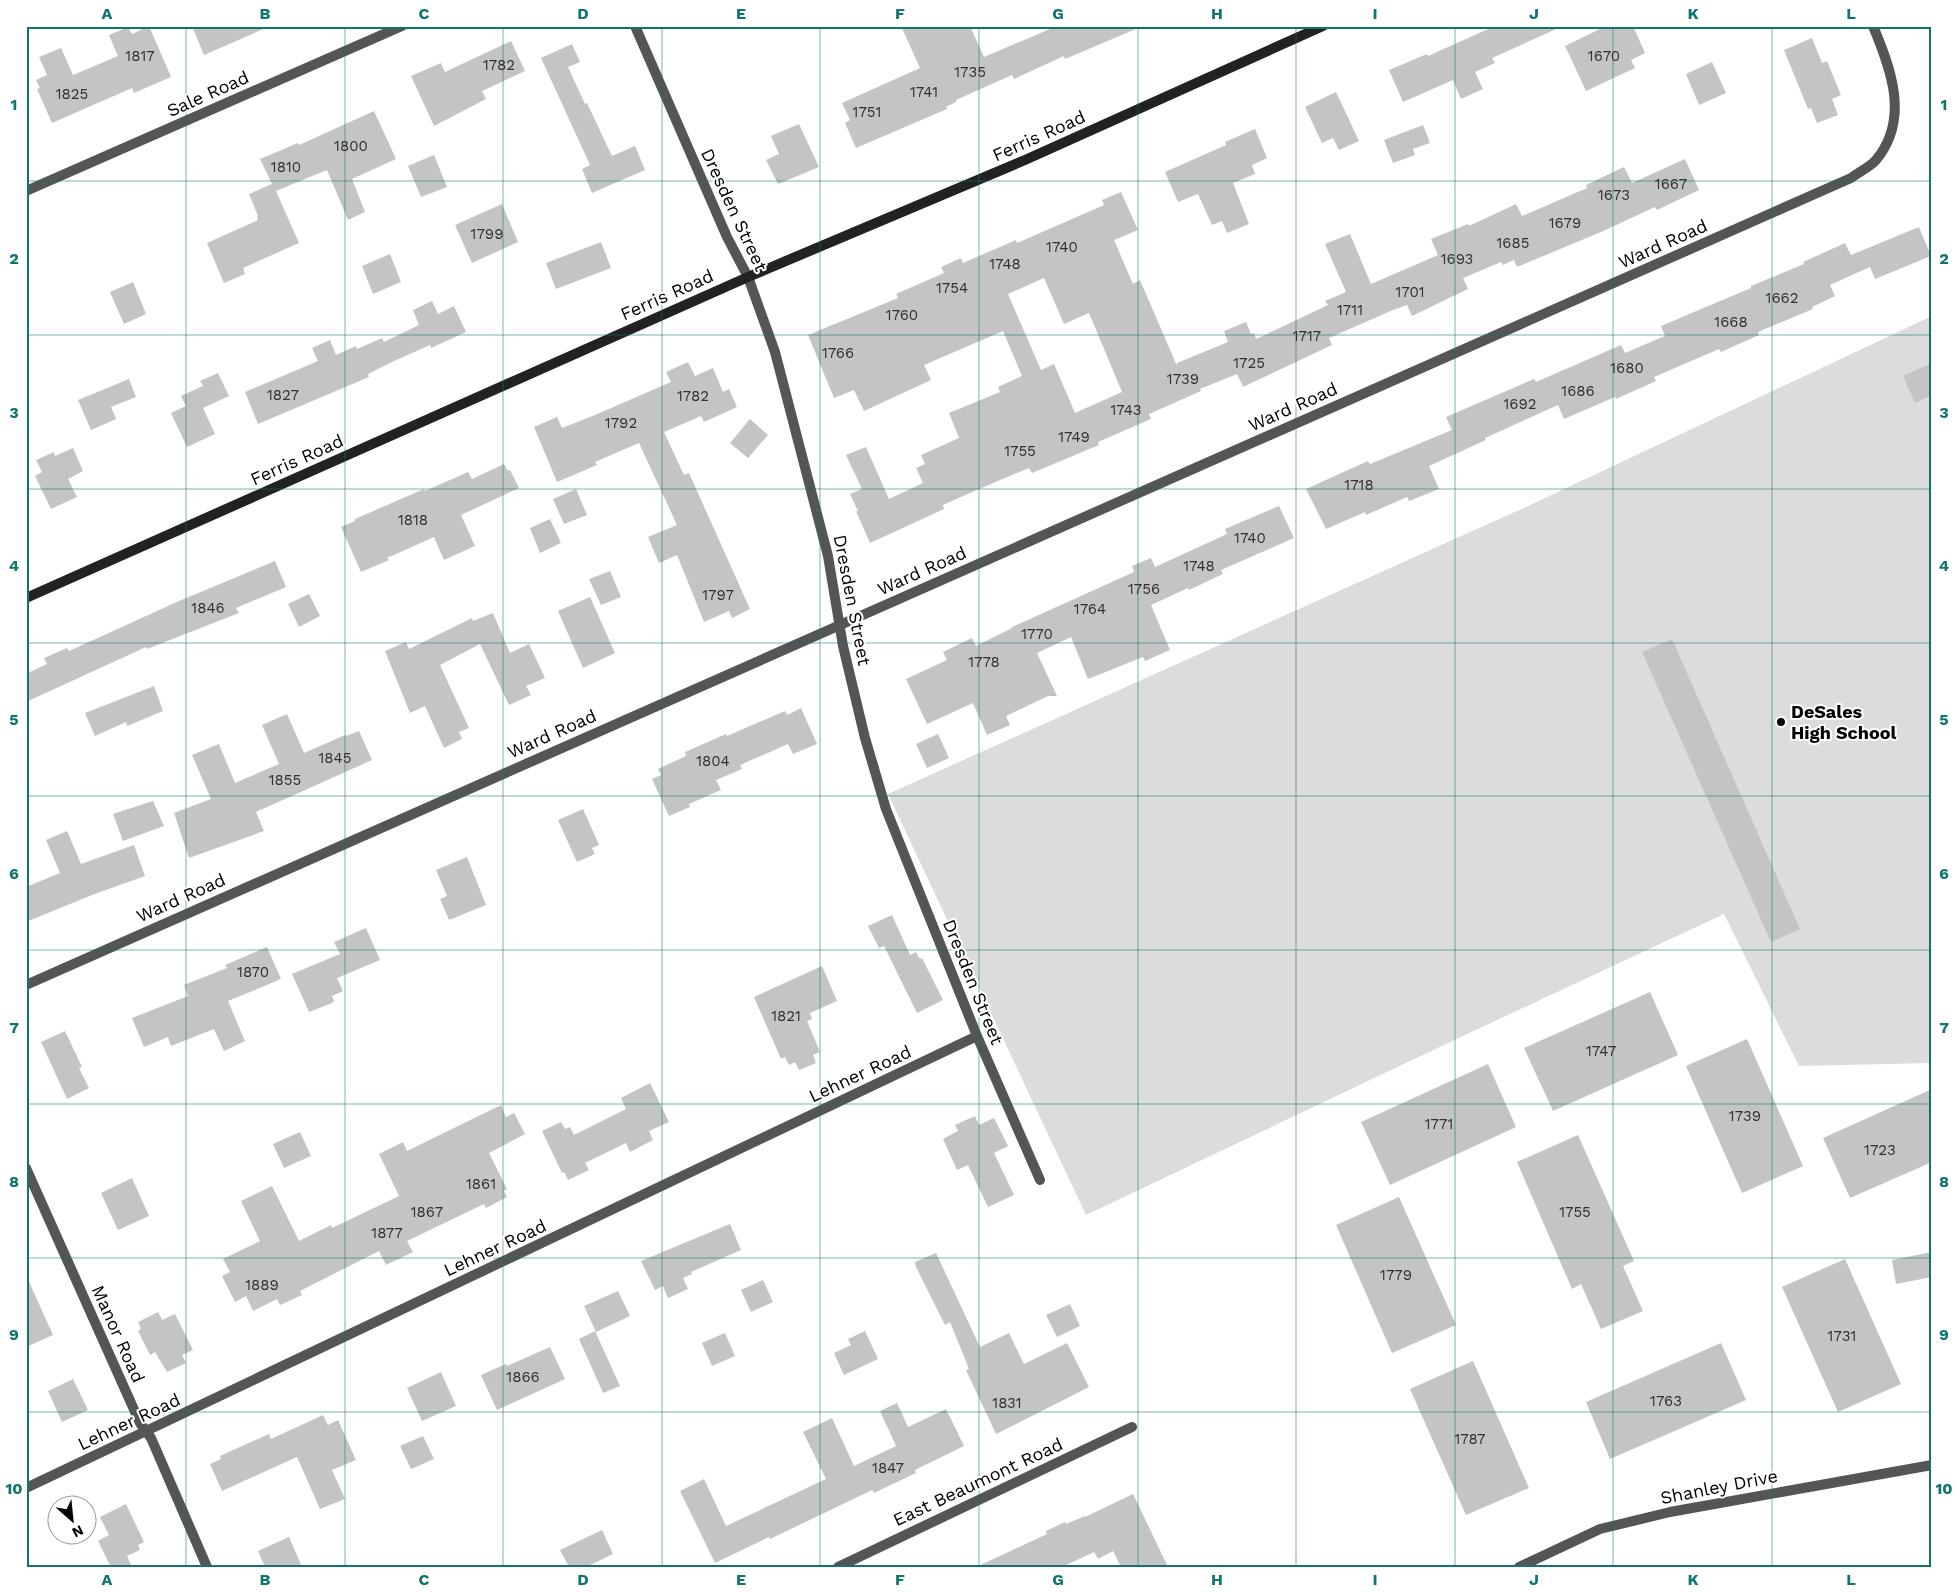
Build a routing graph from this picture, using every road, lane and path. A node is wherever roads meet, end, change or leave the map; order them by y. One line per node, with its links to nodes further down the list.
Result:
1 (402, 26): 5 (street, Sale Road)
2 (635, 26): 6 (street, Dresden Street)
3 (1323, 26): 6 (main road, Ferris Road)
4 (1873, 26): 8 (street, Ward Road)
5 (26, 191)
6 (748, 277): 7 (main road, Ferris Road); 8 (street, Dresden Street)
7 (26, 598)
8 (840, 624): 9 (street, Ward Road); 10 (street, Dresden Street)
9 (26, 985)
10 (977, 1036): 12 (street, Dresden Street); 14 (street, Lehner Road)
11 (26, 1168): 14 (street, Manor Road)
12 (1040, 1180)
13 (1132, 1427): 18 (street, East Beaumont Road)
14 (146, 1431): 16 (street, Lehner Road); 17 (street, Manor Road)
15 (1932, 1465): 19 (street, Shanley Drive)
16 (26, 1488)
17 (207, 1567)
18 (838, 1567)
19 (1519, 1567)

